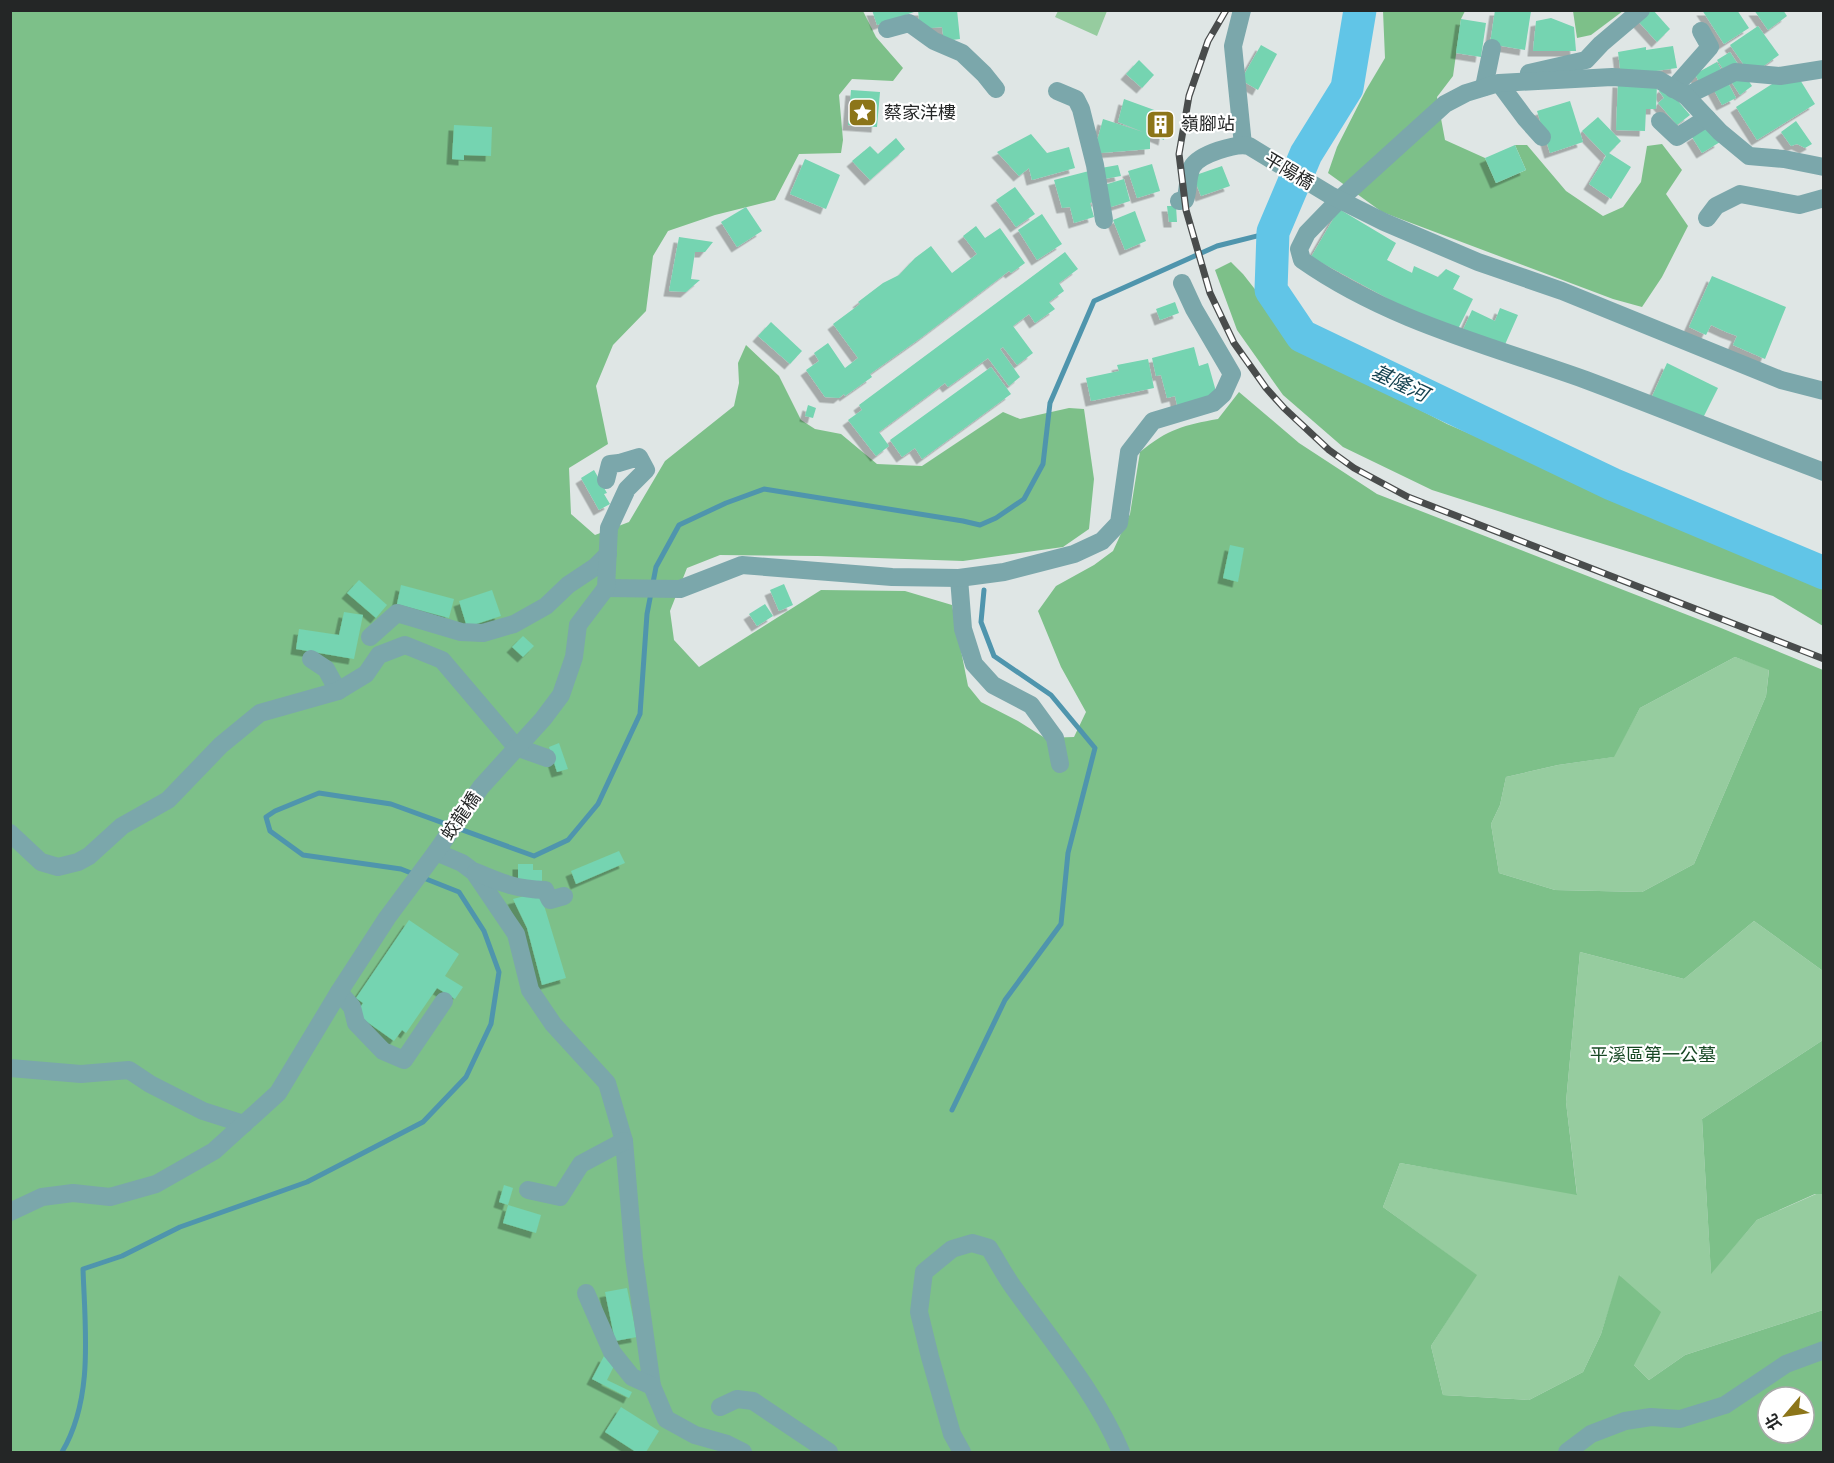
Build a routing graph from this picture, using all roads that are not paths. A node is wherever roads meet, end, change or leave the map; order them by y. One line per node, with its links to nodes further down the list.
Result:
1 (1242, 10): 14 (street)
2 (1641, 10): 7 (street)
3 (887, 29): 8 (street)
4 (1701, 31): 10 (street)
5 (1492, 48): 7 (street)
6 (1824, 69): 10 (street)
7 (1500, 84): 10 (street); 13 (street); 16 (street)
8 (996, 89)
9 (1057, 91): 20 (street)
10 (1680, 92): 11 (street)
11 (1707, 118): 12 (street); 15 (street)
12 (1660, 121)
13 (1542, 137)
14 (1246, 145): 16 (street, 平陽橋); 18 (street)
15 (1824, 167)
16 (1334, 198): 22 (street, 平陽橋); 23 (street)
17 (1824, 198): 19 (street)
18 (1179, 201)
19 (1707, 218)
20 (1104, 220)
21 (1182, 283): 26 (street)
22 (1824, 391)
23 (1824, 472)
24 (606, 480): 25 (street)
25 (608, 554): 27 (street); 28 (street)
26 (959, 578): 27 (street); 35 (street)
27 (606, 588): 33 (street, 蛟龍橋)
28 (423, 619): 29 (street); 30 (street)
29 (370, 637)
30 (411, 647): 32 (street); 33 (street)
31 (311, 659): 32 (street)
32 (338, 691): 36 (street)
33 (516, 747): 34 (street); 37 (street, 蛟龍橋)
34 (546, 758)
35 (1060, 764)
36 (10, 833)
37 (436, 852): 38 (street); 40 (street, 蛟龍橋)
38 (474, 872): 39 (street); 44 (street)
39 (564, 896)
40 (339, 992): 41 (street); 43 (street, 蛟龍橋)
41 (444, 1001)
42 (10, 1068): 43 (street)
43 (244, 1124): 46 (street, 蛟龍橋)
44 (624, 1141): 45 (street); 49 (street)
45 (528, 1190)
46 (10, 1212)
47 (586, 1293): 49 (street)
48 (1824, 1350): 55 (street)
49 (652, 1386): 51 (street)
50 (720, 1407): 52 (street)
51 (743, 1452)
52 (829, 1452)
53 (962, 1452): 54 (street)
54 (1121, 1452)
55 (1567, 1452)

